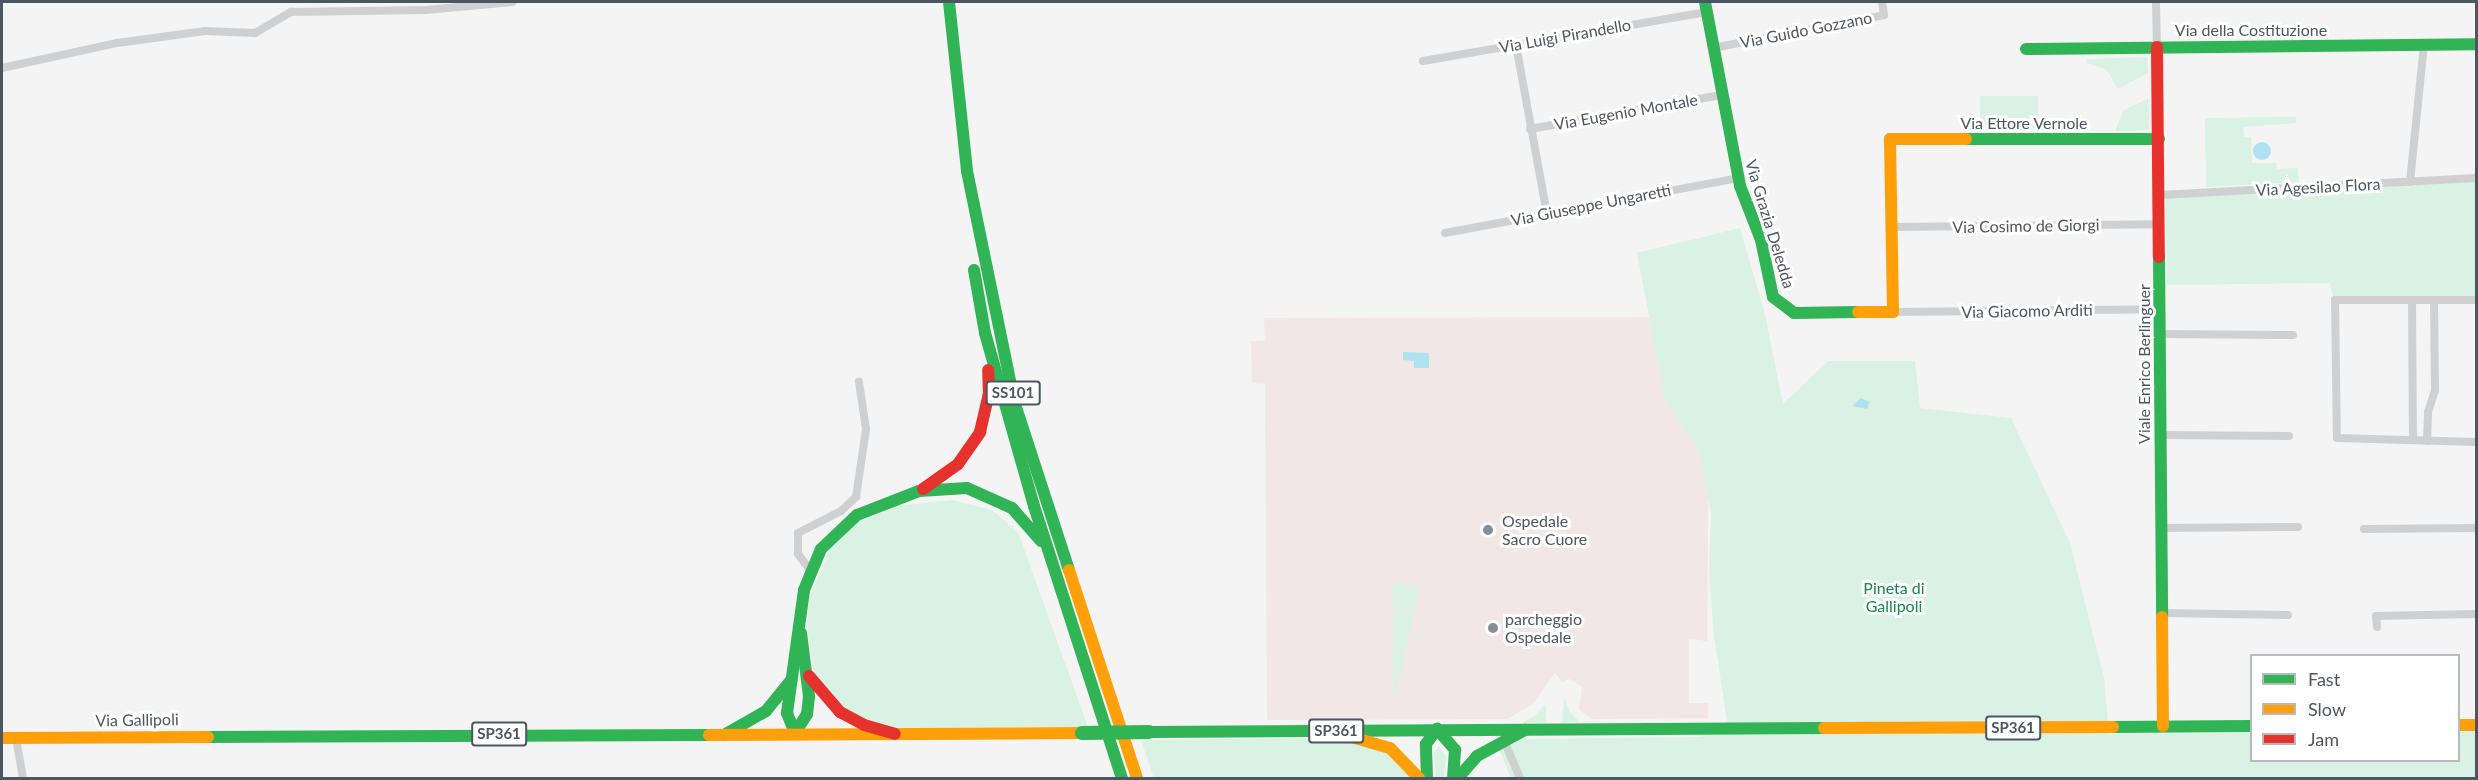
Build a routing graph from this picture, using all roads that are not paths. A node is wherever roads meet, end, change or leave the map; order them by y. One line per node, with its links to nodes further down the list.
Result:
1 (513, 2): 14 (street)
2 (938, 2): 31 (main road, SS101)
3 (948, 2): 66 (main road, SS101)
4 (1882, 2): 11 (street, Via Guido Gozzano)
5 (2156, 2): 10 (street, Viale Enrico Berlinguer)
6 (1706, 7): 9 (street, Via Luigi Pirandello); 11 (main road, Via Grazia Deledda)
7 (2424, 44): 8 (main road, Via della Costituzione); 10 (main road, Via della Costituzione); 20 (street)
8 (2476, 44)
9 (1516, 45): 13 (street, Via Luigi Pirandello); 16 (street)
10 (2157, 47): 12 (main road, Via della Costituzione); 17 (main road, Viale Enrico Berlinguer)
11 (1713, 48): 15 (main road, Via Grazia Deledda)
12 (2026, 49)
13 (1423, 61)
14 (2, 68)
15 (1721, 95): 16 (street, Via Eugenio Montale); 18 (main road, Via Grazia Deledda)
16 (1530, 129): 22 (street)
17 (2159, 140): 21 (main road, Viale Enrico Berlinguer); 24 (main road, Via Ettore Vernole)
18 (1738, 178): 22 (street, Via Giuseppe Ungaretti); 30 (main road, Via Grazia Deledda)
19 (2476, 178): 20 (street, Via Agesilao Flora)
20 (2410, 182): 21 (street, Via Agesilao Flora)
21 (2160, 195): 23 (main road, Viale Enrico Berlinguer)
22 (1547, 214): 25 (street, Via Giuseppe Ungaretti)
23 (2160, 224): 24 (street, Via Cosimo de Giorgi); 29 (main road, Viale Enrico Berlinguer)
24 (1891, 228): 30 (main road)
25 (1445, 233)
26 (2412, 300): 27 (street); 37 (street); 37 (street)
27 (2434, 300): 28 (street); 38 (street)
28 (2476, 300)
29 (2160, 309): 30 (street, Via Giacomo Arditi); 32 (main road, Viale Enrico Berlinguer)
30 (1893, 312)
31 (985, 333): 40 (main road); 45 (main road, SS101)
32 (2160, 334): 33 (street); 35 (main road, Viale Enrico Berlinguer)
33 (2293, 334)
34 (859, 382): 46 (street)
35 (2160, 435): 36 (street); 42 (main road, Viale Enrico Berlinguer)
36 (2289, 436)
37 (2413, 438): 38 (street)
38 (2427, 441): 39 (street)
39 (2476, 442)
40 (919, 491): 45 (main road); 46 (main road)
41 (2298, 527): 42 (street)
42 (2160, 528): 47 (main road, Viale Enrico Berlinguer)
43 (2476, 528): 44 (street)
44 (2364, 529)
45 (1050, 554): 68 (main road, SS101)
46 (810, 570): 51 (main road)
47 (2162, 614): 48 (street); 56 (main road, Viale Enrico Berlinguer)
48 (2288, 615)
49 (2476, 615): 50 (street)
50 (2377, 627)
51 (801, 633): 52 (main road); 53 (main road)
52 (809, 676): 61 (main road); 62 (main road)
53 (791, 680): 61 (main road); 63 (main road)
54 (2460, 725): 55 (main road)
55 (2476, 725)
56 (2163, 726): 57 (main road, SP361); 59 (main road, SP361)
57 (2250, 726)
58 (1437, 729): 59 (main road, SP361); 60 (main road, SP361); 70 (main road); 71 (main road)
59 (1525, 730): 65 (main road)
60 (1331, 731): 62 (main road, SP361, bridge); 69 (main road)
61 (795, 733): 62 (main road, SP361); 63 (main road, SP361)
62 (895, 734)
63 (724, 735): 64 (main road, Via Gallipoli / SP361)
64 (9, 738): 67 (street)
65 (1503, 740): 72 (main road); 73 (street)
66 (1137, 776)
67 (23, 778)
68 (1122, 778)
69 (1419, 778)
70 (1427, 778)
71 (1453, 778)
72 (1458, 778)
73 (1520, 778)

